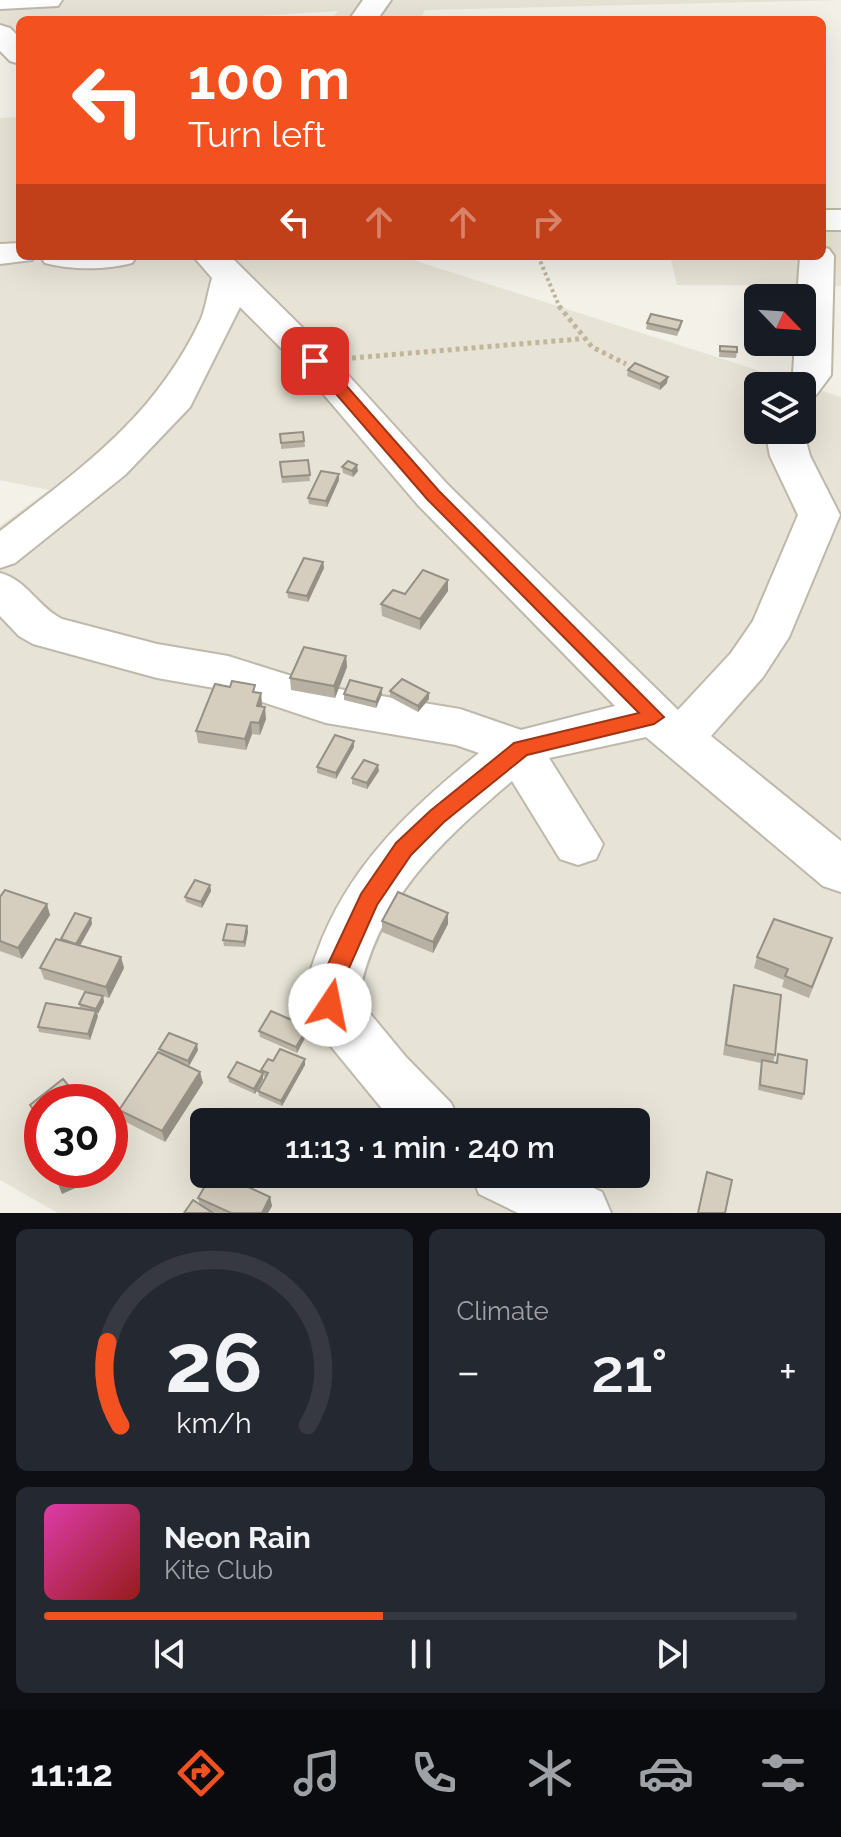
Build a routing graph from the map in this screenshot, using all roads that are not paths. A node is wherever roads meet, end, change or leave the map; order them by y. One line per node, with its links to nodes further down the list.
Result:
1 (48, 0): 2 (street)
2 (0, 1)
3 (0, 34): 4 (street)
4 (16, 51)
5 (817, 260): 7 (street)
6 (220, 268): 9 (street); 11 (street)
7 (818, 382)
8 (788, 444): 11 (street)
9 (0, 553)
10 (0, 588): 12 (street)
11 (667, 728): 12 (street); 14 (street)
12 (521, 749): 13 (street); 15 (street)
13 (578, 844)
14 (841, 871)
15 (418, 1108)
16 (529, 1188): 17 (street)
17 (581, 1213)

